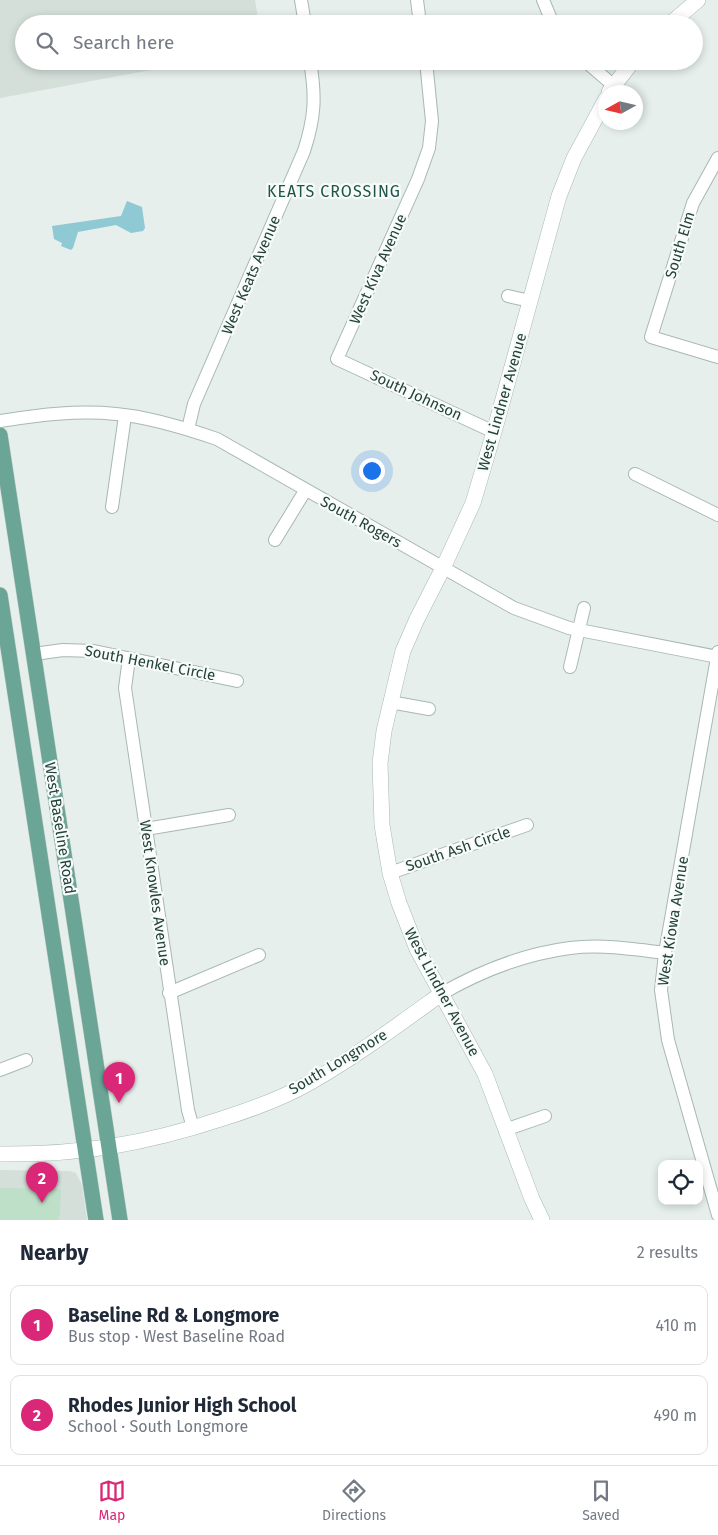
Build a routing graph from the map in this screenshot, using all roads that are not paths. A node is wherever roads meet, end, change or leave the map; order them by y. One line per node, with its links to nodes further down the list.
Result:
1 (301, 0): 5 (street)
2 (417, 0): 6 (street)
3 (543, 0): 7 (street)
4 (698, 0): 8 (street)
5 (304, 15)
6 (419, 15)
7 (549, 15)
8 (680, 15)
9 (311, 70): 23 (street, West Keats Avenue)
10 (427, 70): 20 (street, West Kiva Avenue)
11 (593, 70): 13 (street)
12 (626, 70): 14 (street)
13 (607, 85)
14 (614, 85)
15 (598, 114): 18 (street, West Lindner Avenue)
16 (718, 158): 19 (street, South Elm)
17 (508, 296): 18 (street)
18 (530, 301): 24 (street, West Lindner Avenue)
19 (718, 357)
20 (337, 359): 24 (street, South Johnson)
21 (126, 416): 22 (street, South Rogers); 23 (street, South Rogers); 28 (street)
22 (0, 420)
23 (188, 429): 27 (street, South Rogers)
24 (494, 432): 31 (street, West Lindner Avenue)
25 (0, 436): 35 (main road, West Baseline Road)
26 (635, 474): 29 (street)
27 (305, 491): 30 (street); 31 (street, South Rogers)
28 (112, 507)
29 (718, 515)
30 (274, 540)
31 (443, 568): 34 (street, South Rogers); 40 (street, West Lindner Avenue)
32 (0, 595): 56 (main road, West Baseline Road)
33 (584, 608): 34 (street)
34 (578, 630): 36 (street, South Rogers); 38 (street)
35 (34, 654): 37 (street, South Henkel Circle); 55 (main road, West Baseline Road)
36 (718, 655): 46 (street, West Kiowa Avenue)
37 (129, 658): 39 (street, South Henkel Circle); 44 (street, West Knowles Avenue)
38 (570, 667)
39 (237, 681)
40 (390, 702): 41 (street); 45 (street, West Lindner Avenue)
41 (429, 709)
42 (229, 815): 44 (street)
43 (528, 825): 45 (street, South Ash Circle)
44 (146, 829): 48 (street, West Knowles Avenue)
45 (390, 873): 49 (street, West Lindner Avenue)
46 (665, 953): 49 (street, South Longmore); 58 (street, West Kiowa Avenue)
47 (259, 956): 48 (street)
48 (169, 993): 53 (street, West Knowles Avenue)
49 (441, 994): 53 (street, South Longmore); 54 (street, West Lindner Avenue)
50 (26, 1060): 51 (street)
51 (0, 1070)
52 (545, 1116): 54 (street)
53 (193, 1128): 55 (street, South Longmore)
54 (505, 1130): 61 (street, West Lindner Avenue)
55 (109, 1147): 56 (street, South Longmore); 60 (main road, West Baseline Road)
56 (85, 1151): 57 (street, South Longmore); 59 (main road, West Baseline Road)
57 (0, 1154)
58 (718, 1215)
59 (96, 1220)
60 (120, 1220)
61 (542, 1220)

